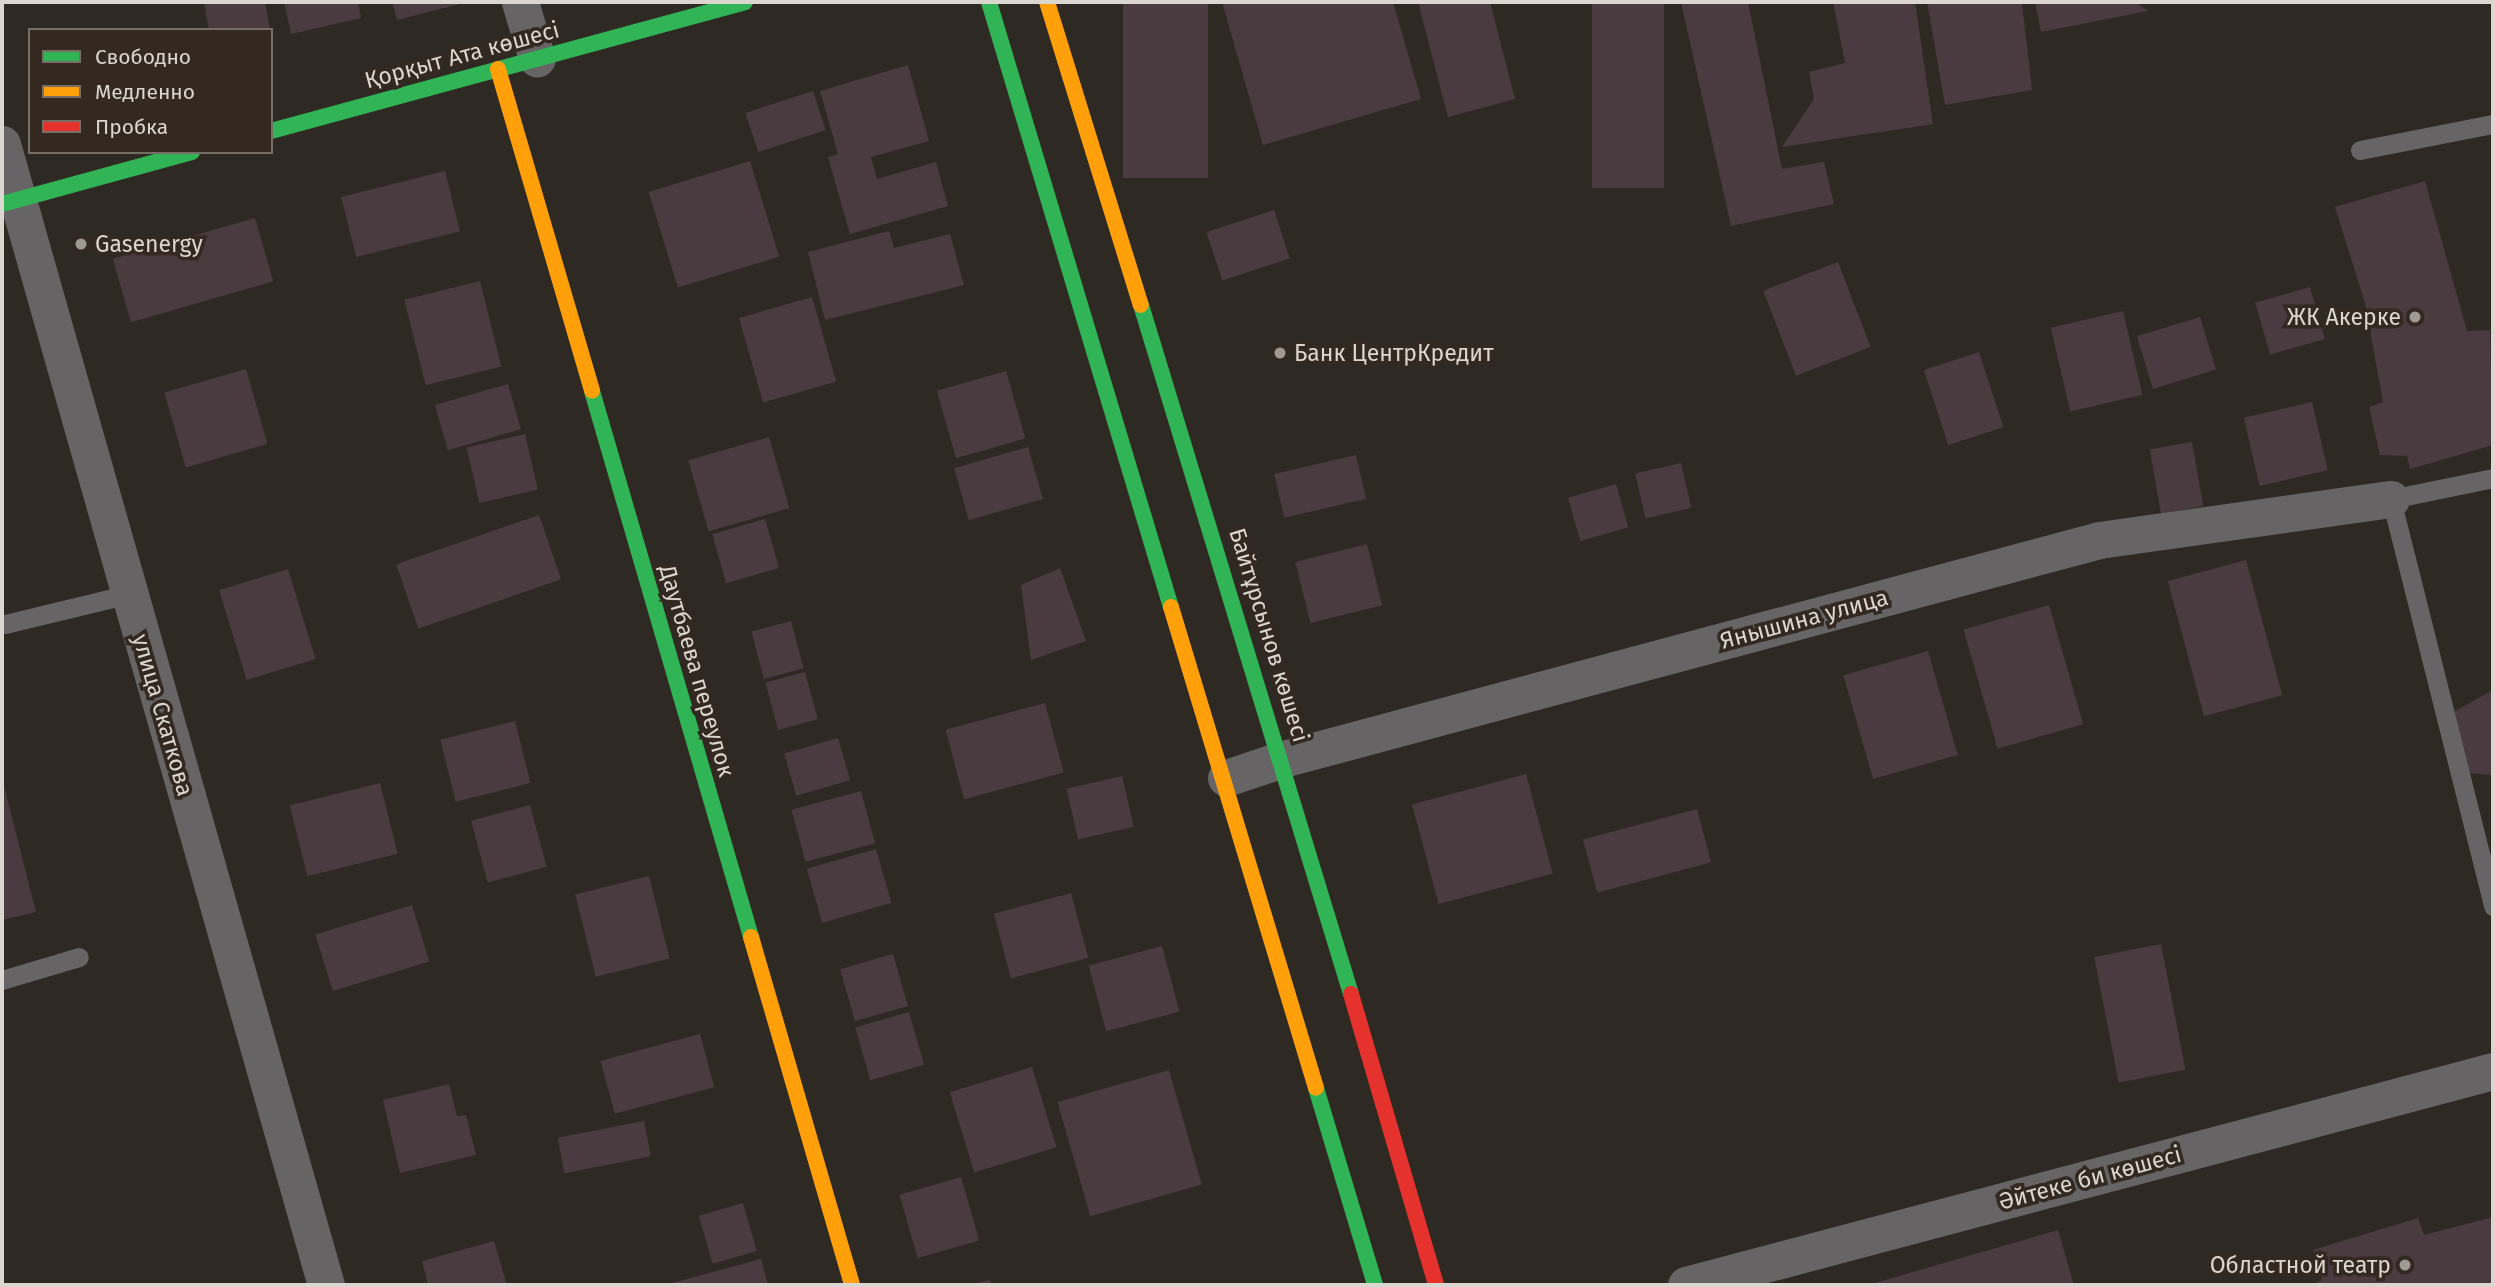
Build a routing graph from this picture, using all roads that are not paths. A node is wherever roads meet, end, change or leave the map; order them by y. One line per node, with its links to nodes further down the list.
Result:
1 (520, 2): 5 (street)
2 (745, 2): 5 (main road, Қорқыт Ата көшесі)
3 (989, 2): 18 (main road)
4 (1047, 2): 17 (main road, Байтұрсынов көшесі)
5 (537, 59): 6 (main road, Қорқыт Ата көшесі)
6 (498, 69): 8 (main road, Қорқыт Ата көшесі); 24 (main road, Даутбаева переулок)
7 (2493, 124): 10 (lane)
8 (273, 130)
9 (2, 144): 12 (street, улица Скаткова)
10 (2360, 150)
11 (185, 154): 12 (main road)
12 (9, 202): 15 (street, улица Скаткова)
13 (2493, 478): 14 (lane)
14 (2391, 499): 17 (street, Янышина улица); 19 (lane)
15 (129, 594): 16 (lane); 23 (street, улица Скаткова)
16 (5, 624)
17 (1283, 759): 18 (street, Янышина улица); 26 (main road, Байтұрсынов көшесі)
18 (1226, 778): 25 (main road)
19 (2493, 906)
20 (79, 957): 21 (lane)
21 (2, 979)
22 (2493, 1071): 27 (street, Әйтеке би көшесі)
23 (326, 1285)
24 (852, 1285)
25 (1375, 1285)
26 (1436, 1285)
27 (1686, 1285)

